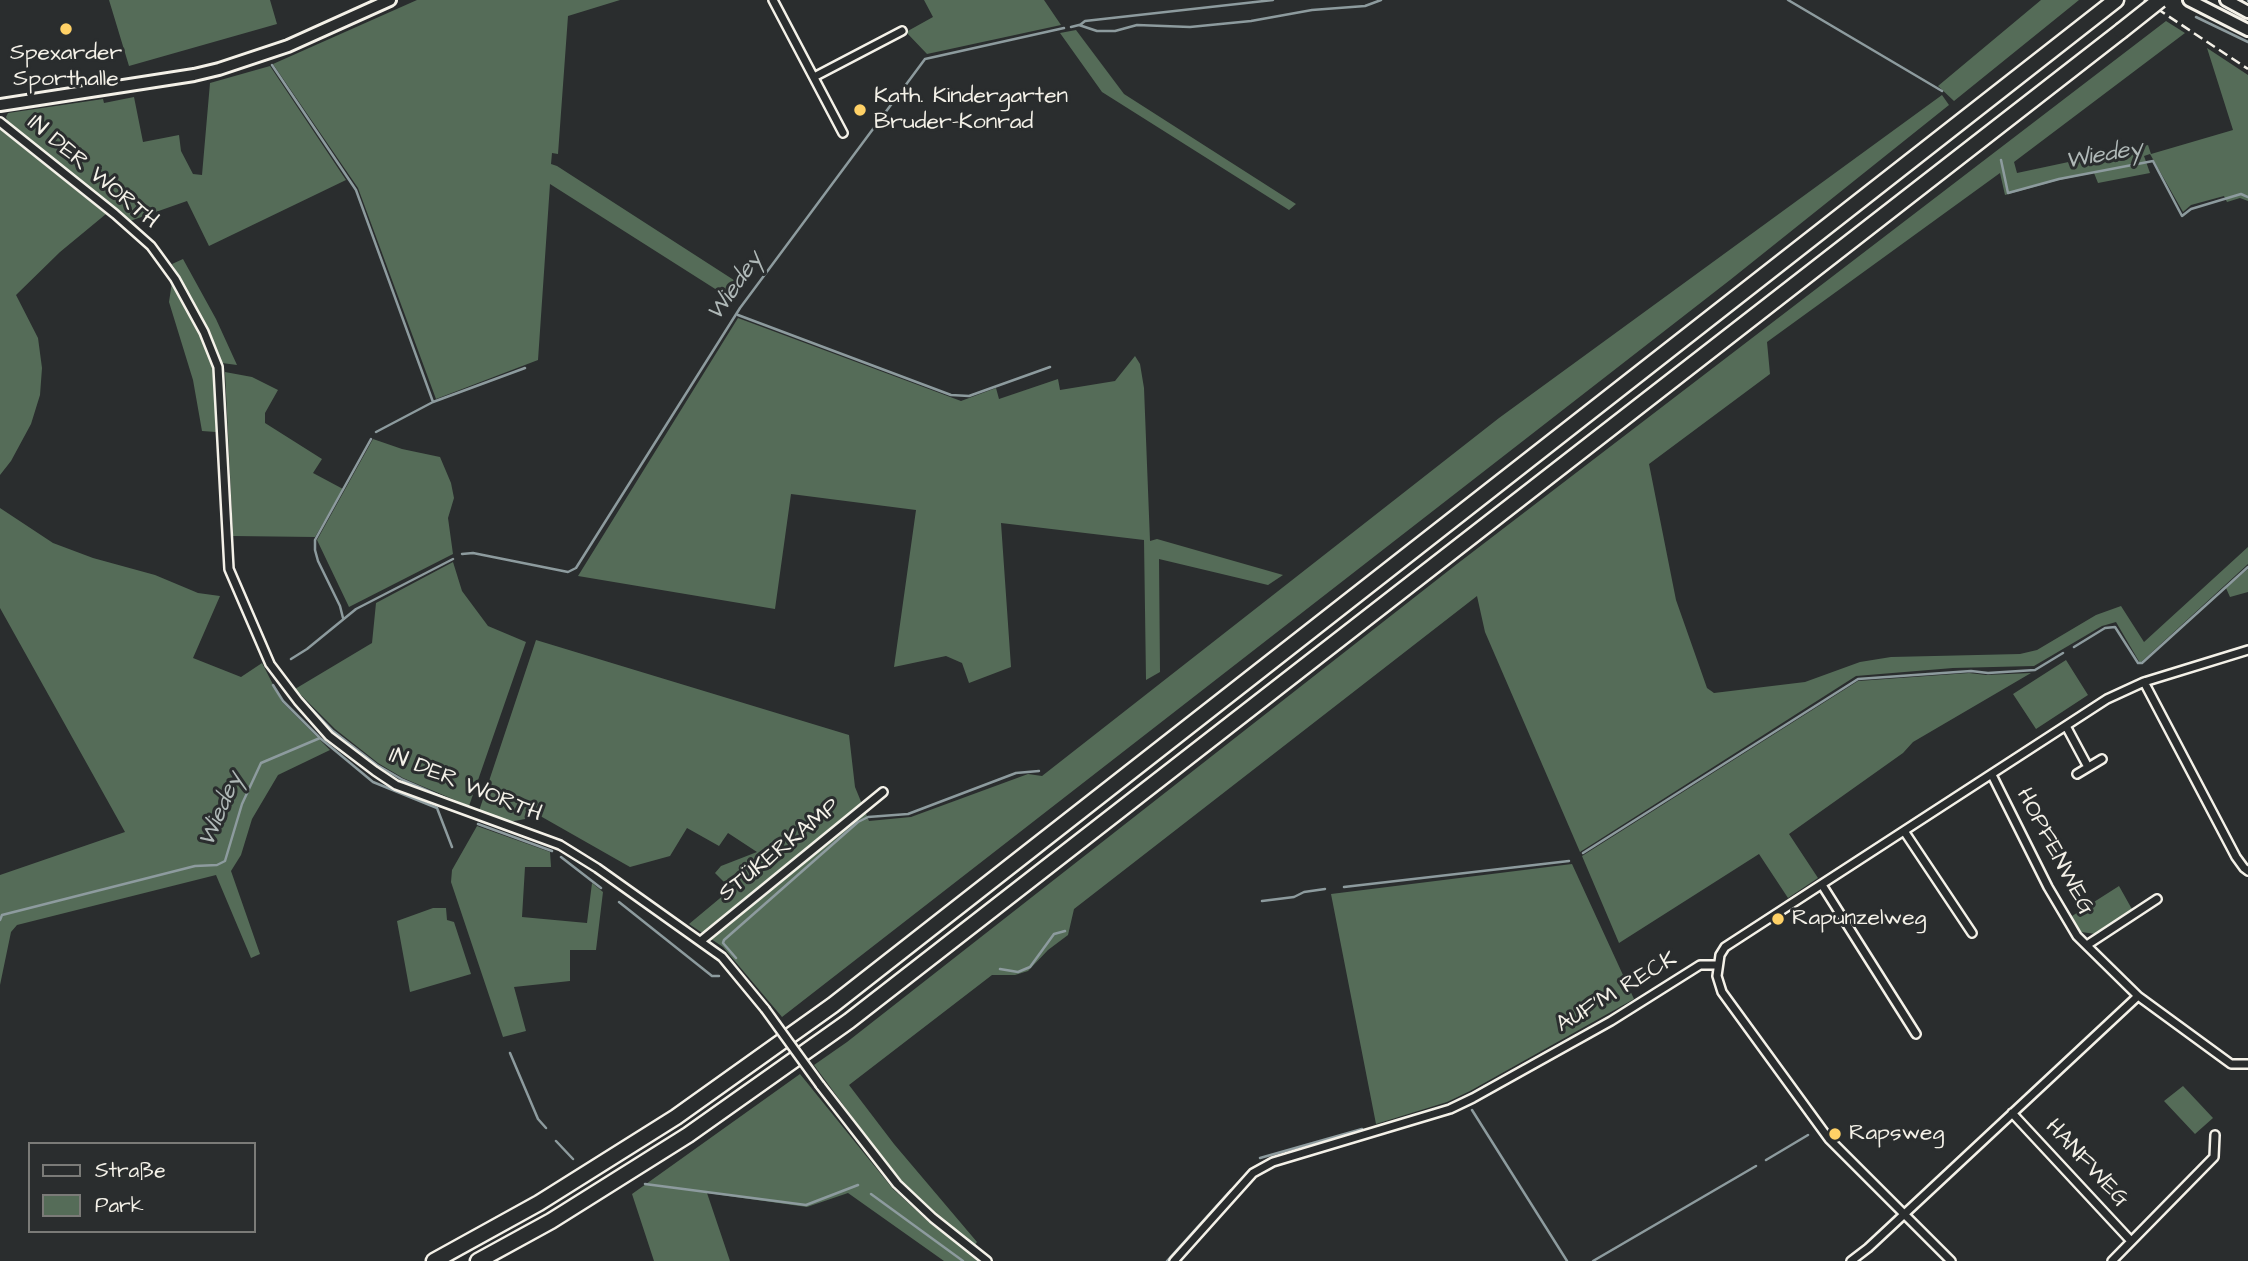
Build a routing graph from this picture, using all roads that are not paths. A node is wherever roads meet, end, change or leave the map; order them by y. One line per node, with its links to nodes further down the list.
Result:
1 (390, 0): 11 (street)
2 (773, 0): 10 (street)
3 (2160, 0): 38 (highway, bridge)
4 (2189, 0): 8 (street)
5 (2226, 0): 7 (street)
6 (2110, 5): 37 (highway)
7 (2248, 12)
8 (2248, 30)
9 (902, 31): 10 (street)
10 (814, 77): 13 (street)
11 (0, 105)
12 (0, 122): 27 (street, IN DER WORTH)
13 (843, 133)
14 (2248, 650): 15 (street)
15 (2144, 682): 16 (street); 23 (street)
16 (2066, 726): 18 (street); 20 (street)
17 (2102, 759): 18 (street)
18 (2088, 767): 19 (street)
19 (2077, 774)
20 (1992, 775): 22 (street); 28 (street, HOPFENWEG)
21 (883, 792): 27 (street, STÜKERKAMP)
22 (1903, 831): 24 (street); 26 (street)
23 (2248, 870)
24 (1822, 885): 29 (street); 31 (street)
25 (2157, 899): 28 (street, HOPFENWEG)
26 (1972, 933)
27 (702, 940): 39 (street, IN DER WORTH, bridge)
28 (2087, 946): 30 (street, HOPFENWEG)
29 (1717, 965): 35 (street); 40 (street, AUF'M RECK)
30 (2138, 996): 32 (street, HOPFENWEG); 33 (street)
31 (1916, 1034)
32 (2244, 1065)
33 (2012, 1113): 35 (street); 36 (street, HANFWEG)
34 (2215, 1135): 36 (street)
35 (1904, 1214): 41 (street); 42 (street)
36 (2131, 1241): 43 (street)
37 (434, 1261)
38 (478, 1261)
39 (987, 1261)
40 (1174, 1261)
41 (1851, 1261)
42 (1951, 1261)
43 (2112, 1261)

